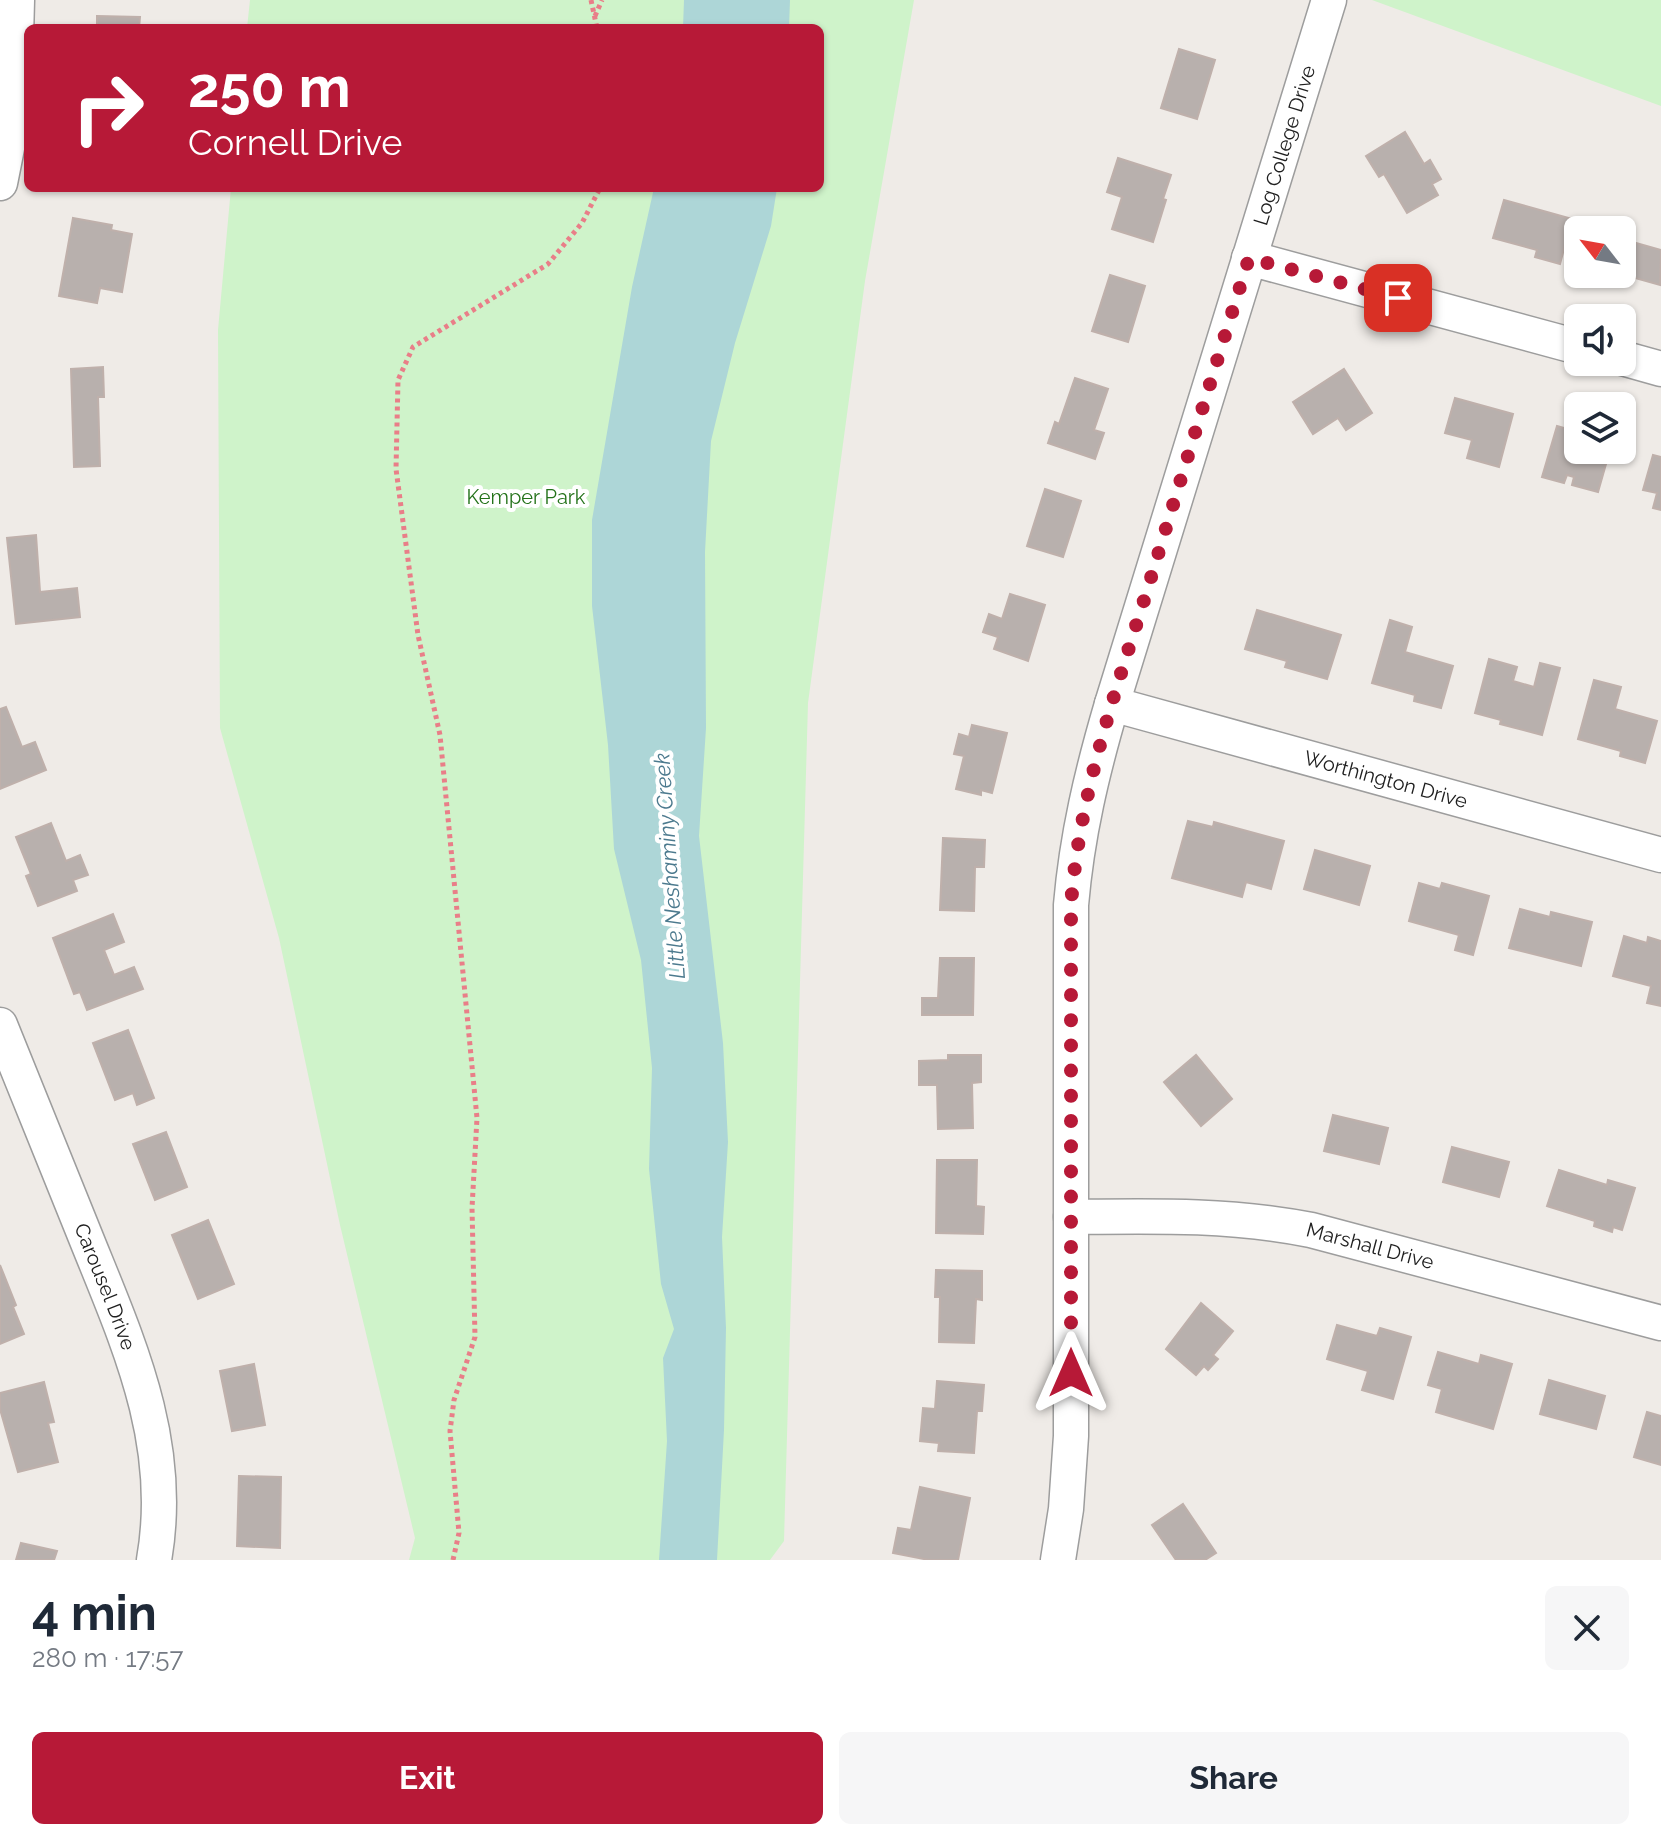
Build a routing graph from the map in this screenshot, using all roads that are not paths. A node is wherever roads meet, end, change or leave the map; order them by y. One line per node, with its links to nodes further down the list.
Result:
1 (17, 0): 3 (street)
2 (1329, 0): 4 (street, Log College Drive)
3 (0, 183)
4 (1249, 258): 5 (street); 8 (street, Log College Drive)
5 (1564, 343)
6 (1636, 362): 7 (street)
7 (1661, 369)
8 (1112, 704): 9 (street, Worthington Drive); 11 (street, Log College Drive)
9 (1661, 855)
10 (0, 1025): 13 (street, Carousel Drive)
11 (1071, 1217): 12 (street, Marshall Drive); 14 (street, Log College Drive)
12 (1661, 1323)
13 (154, 1560)
14 (1058, 1560)

